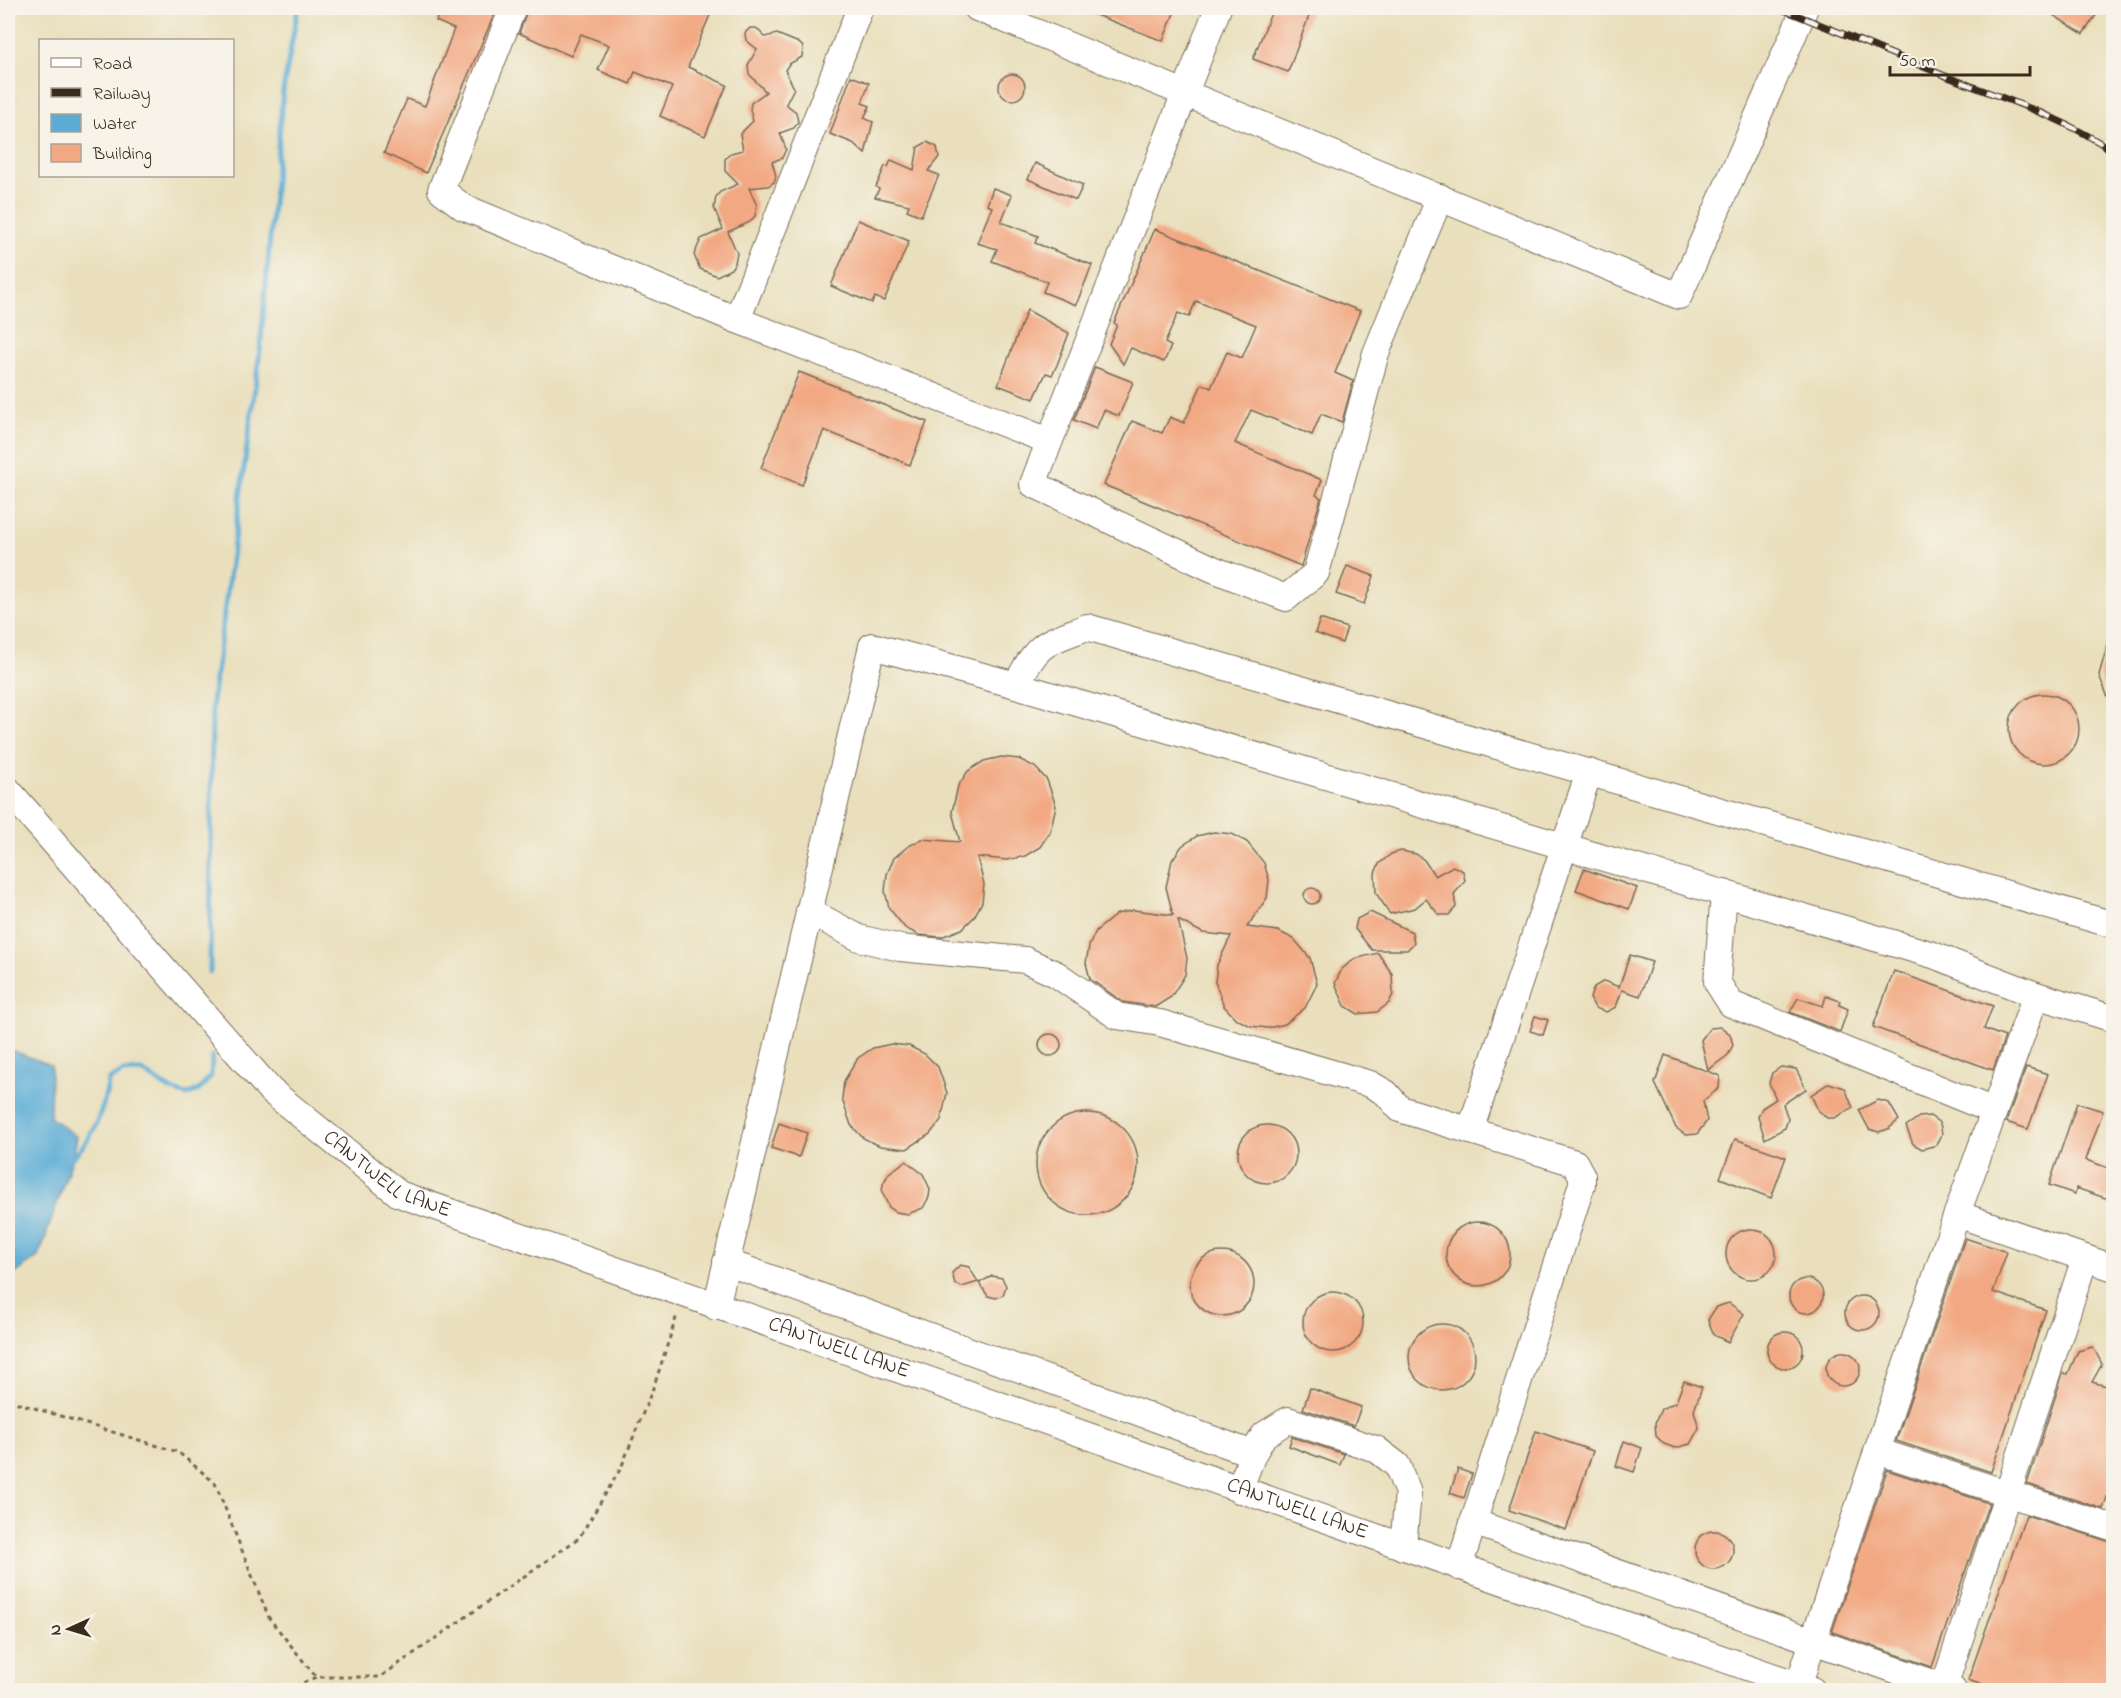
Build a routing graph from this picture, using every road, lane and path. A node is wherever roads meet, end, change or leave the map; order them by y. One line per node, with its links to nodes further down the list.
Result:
1 (513, 8): 8 (street)
2 (860, 8): 8 (street)
3 (977, 8): 6 (street)
4 (1218, 8): 6 (street)
5 (1805, 8): 7 (street)
6 (1184, 92): 7 (street); 9 (street)
7 (1440, 197): 9 (street)
8 (737, 320): 9 (street)
9 (1049, 441)
10 (1016, 685): 11 (street); 13 (street); 15 (street)
11 (1589, 772): 13 (street); 16 (street)
12 (8, 790): 25 (street, CANTWELL LANE)
13 (1565, 846): 14 (street); 20 (street)
14 (1724, 893): 17 (street); 19 (street)
15 (809, 911): 20 (street); 23 (street)
16 (2114, 925)
17 (2036, 995): 18 (street); 19 (street)
18 (2114, 1020)
19 (1994, 1111): 21 (street)
20 (1470, 1131): 32 (street)
21 (1957, 1214): 22 (street); 28 (street)
22 (2085, 1258): 24 (street); 31 (street)
23 (726, 1262): 26 (street); 29 (street)
24 (2114, 1268)
25 (683, 1296): 26 (street, CANTWELL LANE); 37 (path)
26 (716, 1307): 30 (street, CANTWELL LANE)
27 (8, 1400): 37 (path)
28 (1877, 1451): 31 (street); 36 (street)
29 (1253, 1454): 30 (street); 34 (street)
30 (1239, 1490): 34 (street, CANTWELL LANE)
31 (2008, 1494): 33 (street); 39 (street)
32 (1473, 1522): 35 (street); 36 (street)
33 (2114, 1528)
34 (1403, 1547): 35 (street, CANTWELL LANE)
35 (1459, 1567): 38 (street, CANTWELL LANE)
36 (1813, 1641): 38 (street); 39 (street)
37 (316, 1677): 40 (path)
38 (1805, 1688)
39 (1947, 1689)
40 (287, 1690)

